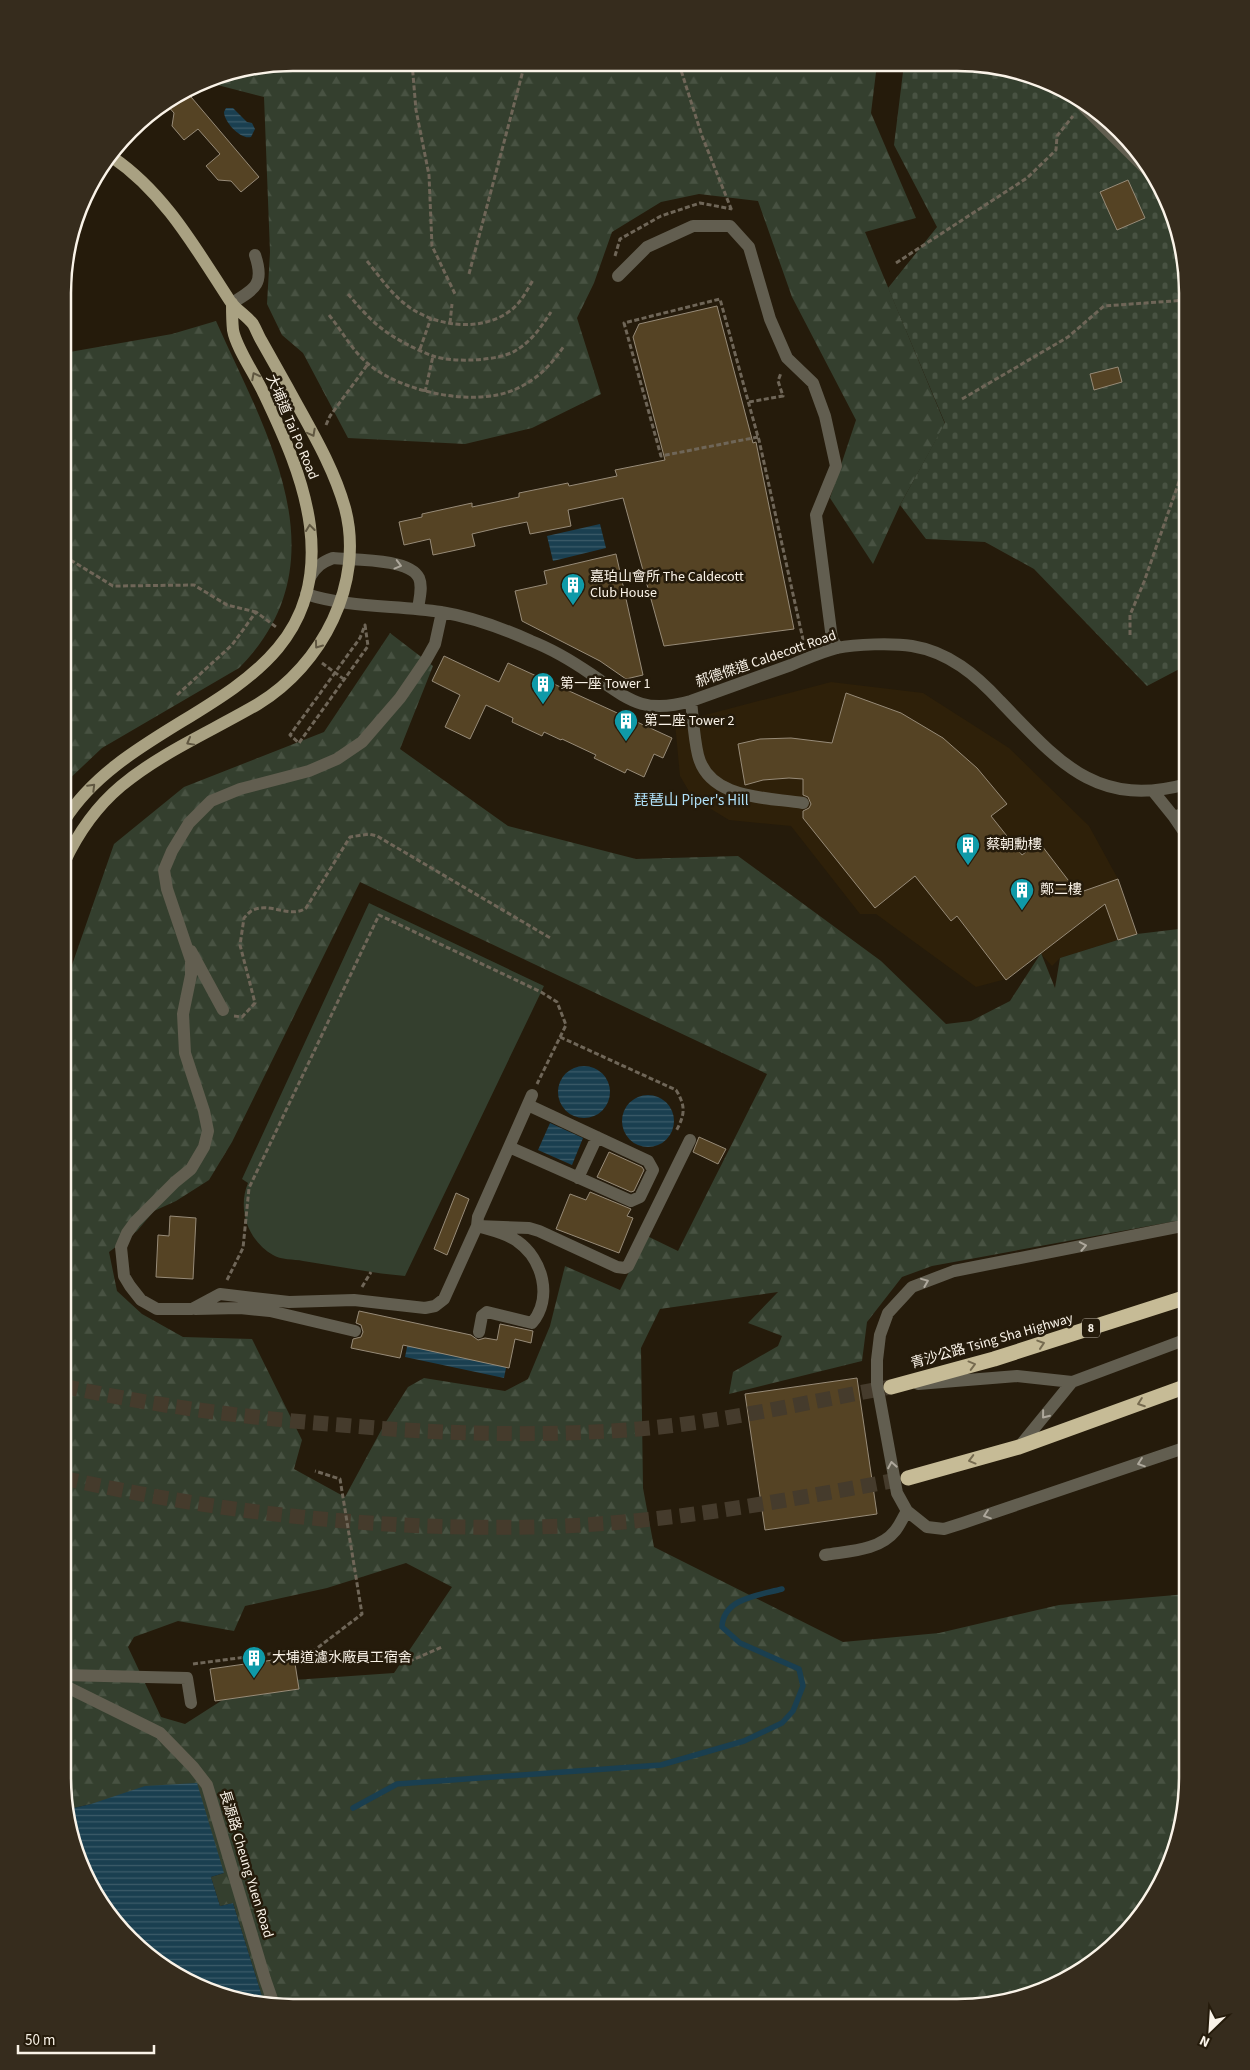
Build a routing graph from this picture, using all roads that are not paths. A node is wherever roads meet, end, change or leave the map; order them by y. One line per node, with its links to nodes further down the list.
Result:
1 (1103, 126): 2 (street)
2 (1124, 147)
3 (116, 159): 6 (main road, 大埔道 Tai Po Road)
4 (255, 255): 6 (street)
5 (618, 276): 13 (street)
6 (232, 303): 7 (main road, 大埔道 Tai Po Road, one-way to 7); 8 (main road, 大埔道 Tai Po Road, one-way to 6)
7 (350, 559): 8 (street); 10 (main road, 大埔道 Tai Po Road); 11 (street, one-way to 11)
8 (310, 577): 9 (main road, 大埔道 Tai Po Road)
9 (306, 594): 10 (street, 郝德傑道 Caldecott Road); 18 (main road, 大埔道 Tai Po Road, one-way to 9)
10 (340, 602): 11 (street, 郝德傑道 Caldecott Road); 22 (main road, 大埔道 Tai Po Road, one-way to 22)
11 (418, 609): 12 (street, 郝德傑道 Caldecott Road)
12 (442, 612): 14 (street, 郝德傑道 Caldecott Road); 23 (street)
13 (838, 648): 14 (street, 郝德傑道 Caldecott Road); 16 (street, 郝德傑道 Caldecott Road)
14 (691, 701): 17 (street)
15 (1179, 786): 16 (street, 郝德傑道 Caldecott Road)
16 (1153, 791): 20 (street)
17 (803, 803)
18 (71, 812)
19 (1179, 815): 20 (street)
20 (1174, 817): 21 (street)
21 (1179, 824)
22 (71, 851)
23 (186, 943): 24 (street); 32 (street)
24 (223, 1010)
25 (597, 1137): 27 (street); 28 (street); 28 (street)
26 (690, 1140): 29 (street)
27 (508, 1148): 28 (street); 29 (street)
28 (578, 1178)
29 (477, 1226): 32 (street); 34 (street)
30 (1179, 1228): 42 (street, one-way to 30)
31 (1179, 1300): 37 (highway, 青沙公路 Tsing Sha Highway / 8, one-way to 31)
32 (192, 1309): 33 (street)
33 (355, 1331)
34 (479, 1332)
35 (1179, 1342): 36 (street)
36 (1072, 1382): 37 (street); 39 (street, one-way to 39)
37 (891, 1387)
38 (1179, 1389): 39 (highway, one-way to 39)
39 (1019, 1447): 41 (highway, one-way to 41)
40 (1179, 1450): 42 (street, one-way to 42)
41 (908, 1478)
42 (907, 1510): 43 (street)
43 (825, 1555)
44 (71, 1675): 46 (street)
45 (71, 1689): 47 (street, 長源路 Cheung Yuen Road)
46 (192, 1703)
47 (272, 1998)

